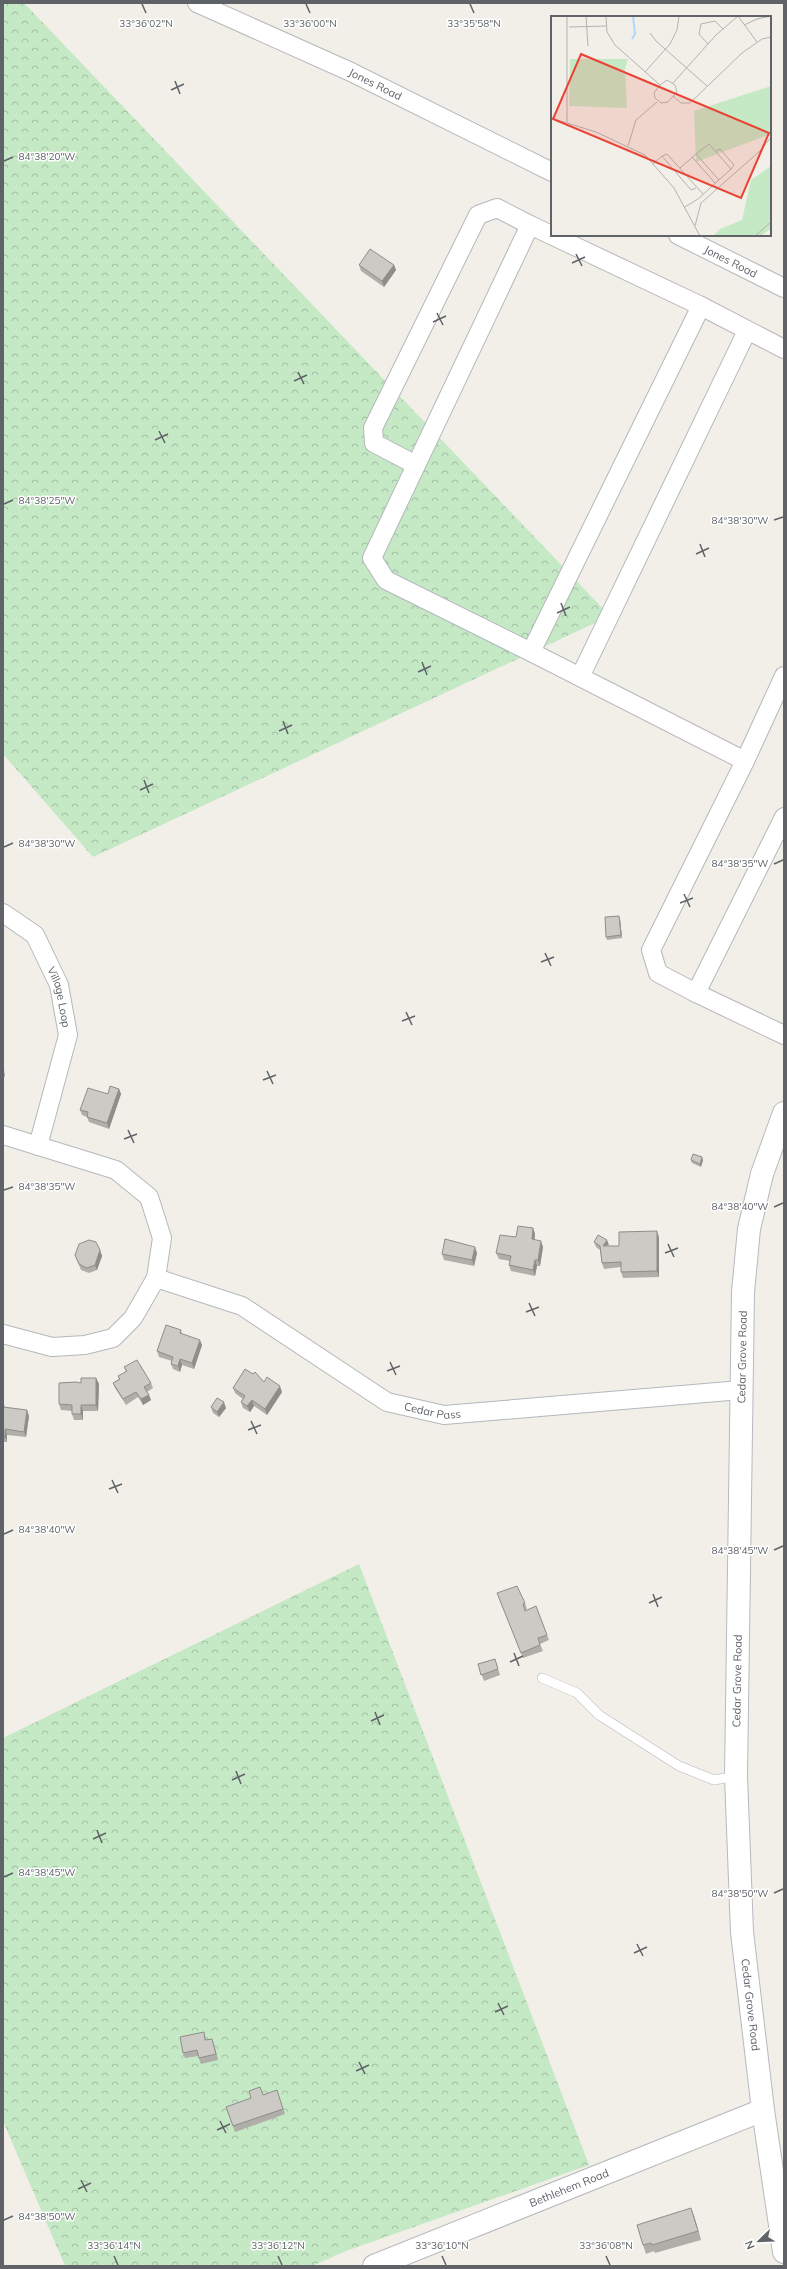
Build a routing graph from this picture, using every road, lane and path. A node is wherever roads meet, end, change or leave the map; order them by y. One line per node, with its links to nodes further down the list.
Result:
1 (197, 3): 2 (street, Jones Road)
2 (551, 172)
3 (530, 225): 4 (street); 11 (street); 11 (street)
4 (551, 235)
5 (553, 236): 8 (street)
6 (680, 236): 7 (street, Jones Road)
7 (784, 288)
8 (701, 306): 9 (street); 12 (street)
9 (747, 331): 10 (street); 14 (street)
10 (784, 349)
11 (416, 465): 12 (street)
12 (531, 652): 14 (street)
13 (784, 676): 15 (street)
14 (580, 677): 15 (street)
15 (745, 761): 18 (street)
16 (784, 817): 18 (street)
17 (3, 913): 22 (street, Village Loop)
18 (696, 993): 19 (street)
19 (784, 1035)
20 (784, 1113): 25 (main road, Cedar Grove Road)
21 (3, 1135): 22 (street)
22 (38, 1146): 23 (street)
23 (156, 1278): 24 (street); 25 (street, Cedar Pass)
24 (3, 1334)
25 (741, 1390): 27 (main road, Cedar Grove Road)
26 (542, 1678): 27 (lane)
27 (736, 1776): 28 (main road, Cedar Grove Road)
28 (762, 2110): 29 (main road, Cedar Grove Road); 31 (main road, Bethlehem Road)
29 (780, 2198): 30 (main road, Cedar Grove Road)
30 (784, 2252)
31 (374, 2266)

